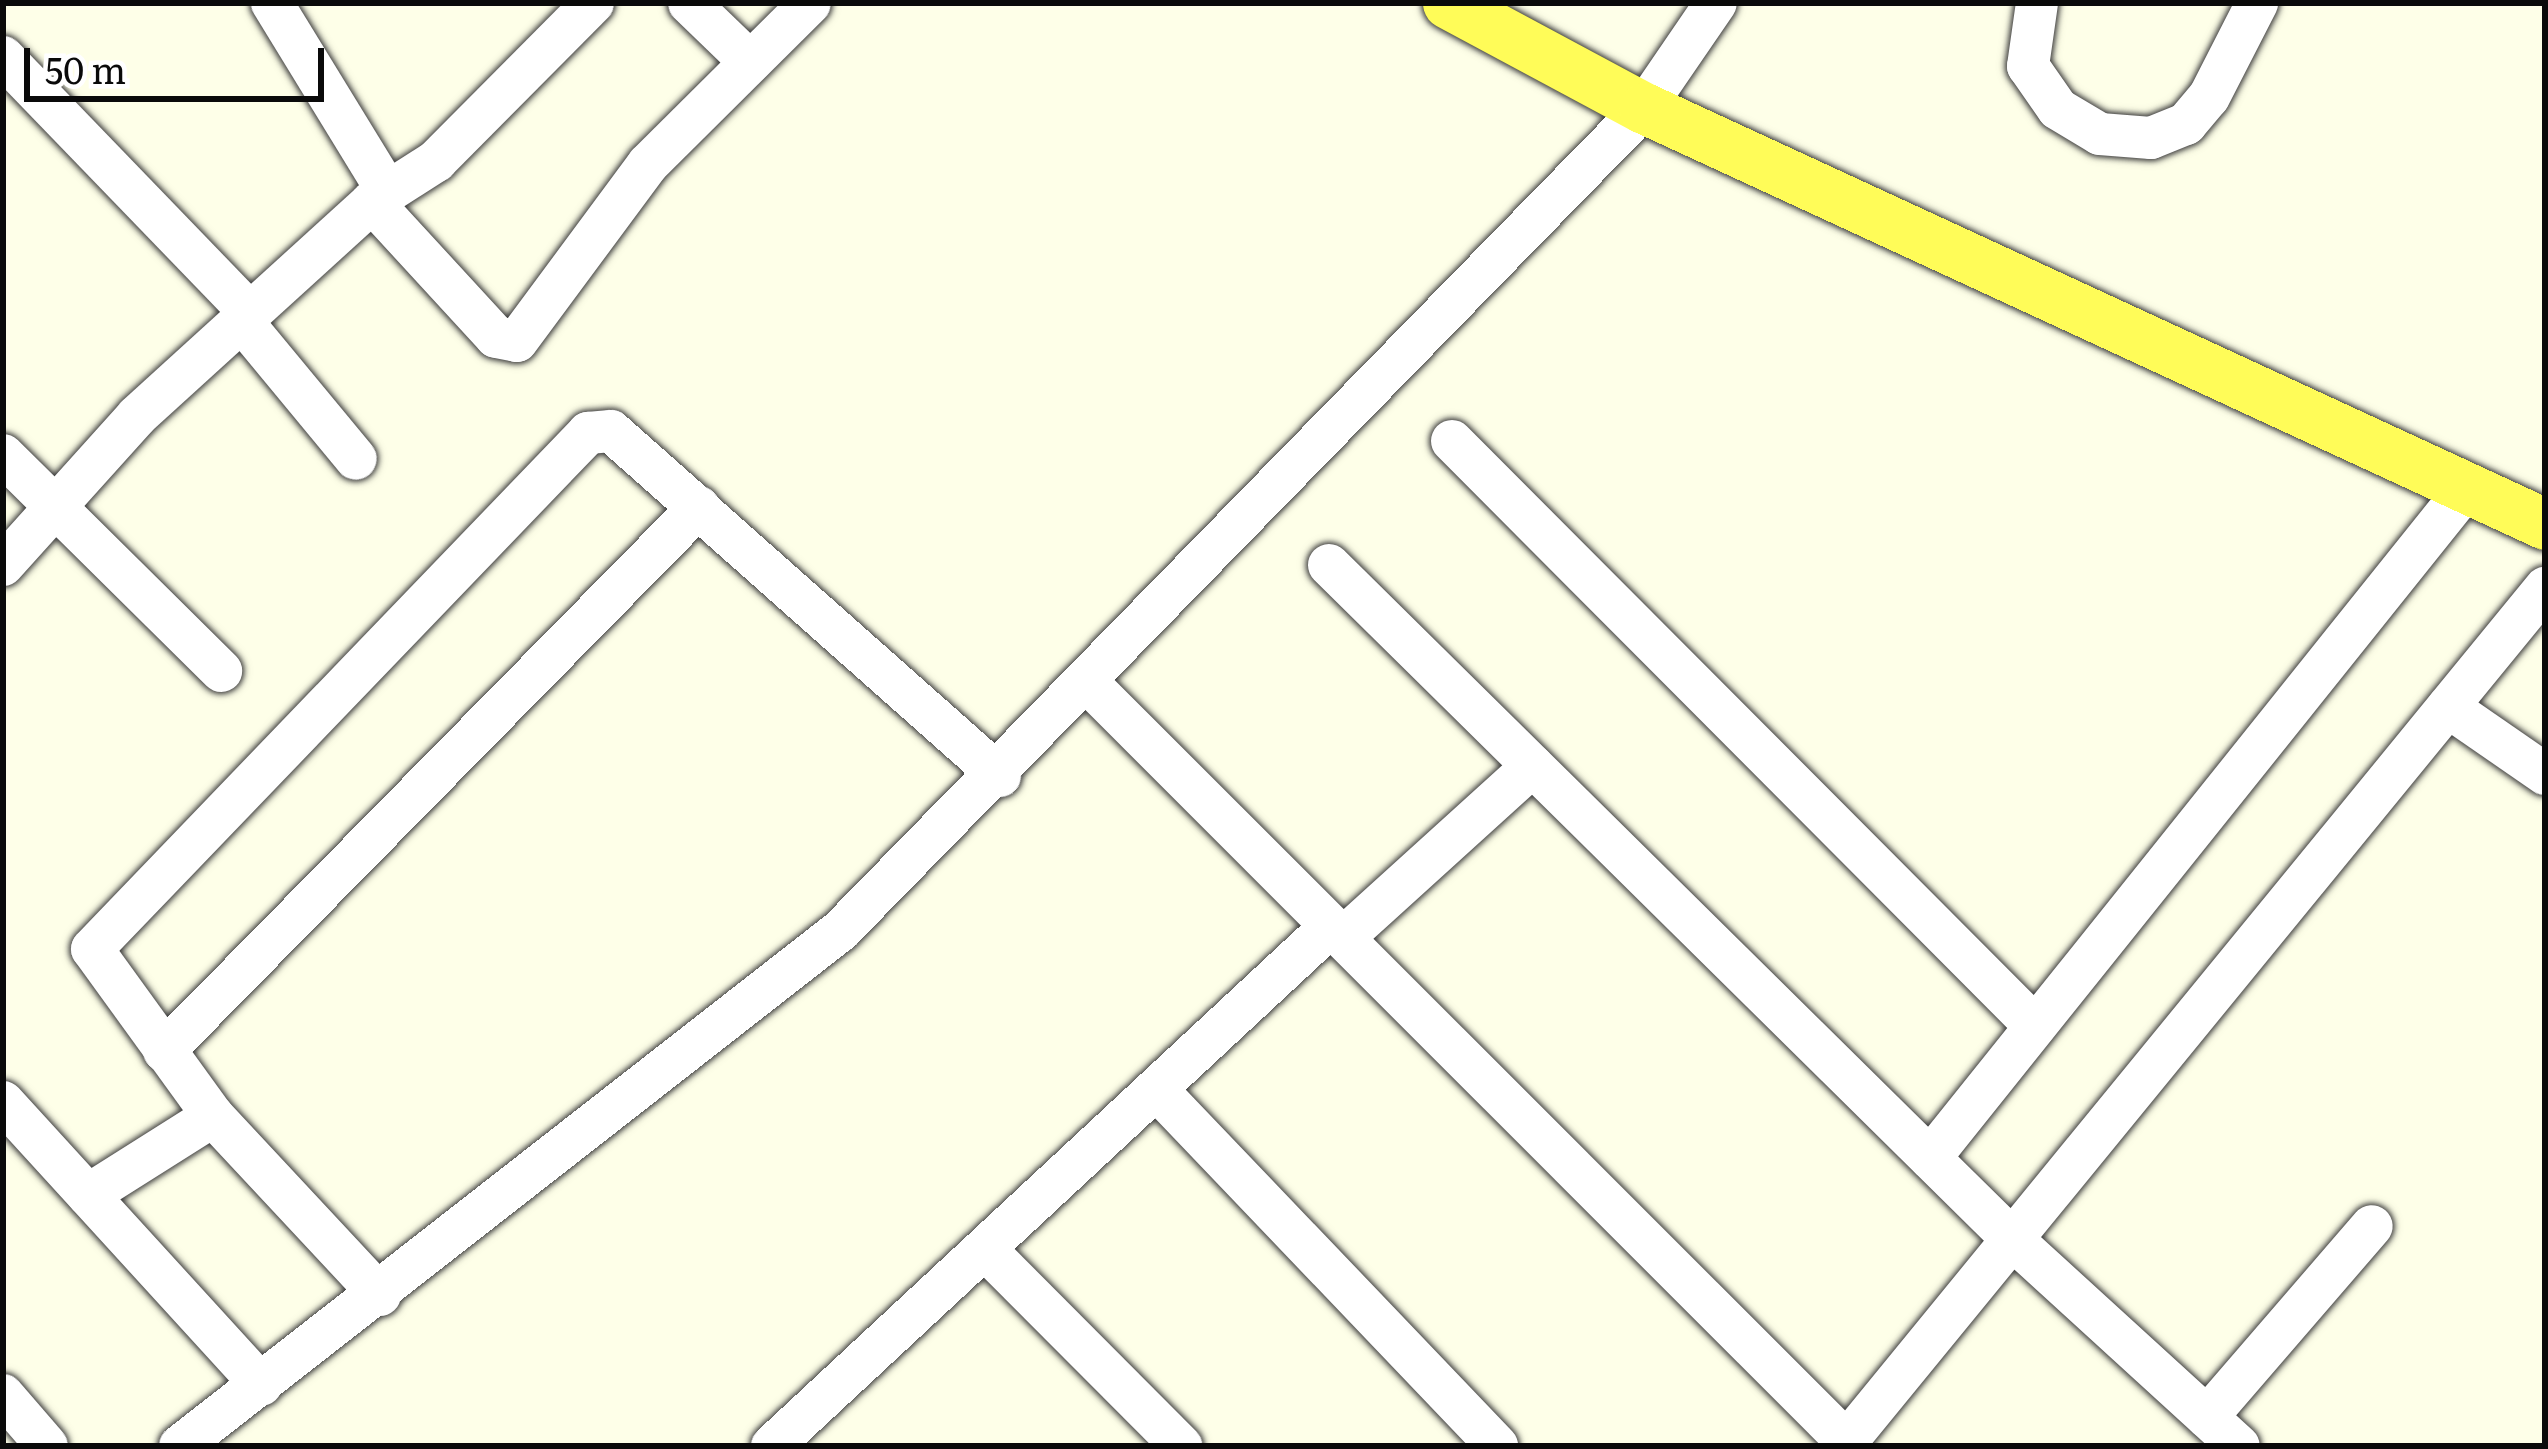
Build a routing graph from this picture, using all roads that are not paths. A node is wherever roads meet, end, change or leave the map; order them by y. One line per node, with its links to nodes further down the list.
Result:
1 (272, 3): 12 (street)
2 (592, 3): 12 (street)
3 (689, 3): 10 (street)
4 (809, 3): 10 (street)
5 (1448, 3): 11 (main road)
6 (1716, 3): 11 (street)
7 (2037, 3): 8 (street)
8 (2258, 3)
9 (3, 58): 13 (street)
10 (750, 62): 12 (street)
11 (1644, 108): 17 (main road); 25 (street)
12 (379, 196): 13 (street)
13 (245, 316): 16 (street); 19 (street)
14 (1452, 441): 31 (street)
15 (3, 455): 19 (street)
16 (356, 459)
17 (2466, 489): 20 (main road); 31 (street)
18 (699, 507): 29 (street); 32 (street); 32 (street)
19 (54, 508): 21 (street); 24 (street)
20 (2545, 524)
21 (3, 565)
22 (1329, 565): 27 (street)
23 (2545, 588): 26 (street)
24 (220, 671)
25 (1089, 684): 29 (street); 30 (street)
26 (2448, 707): 28 (street); 39 (street)
27 (1532, 766): 30 (street); 36 (street)
28 (2545, 774)
29 (1000, 776): 41 (street)
30 (1337, 932): 33 (street); 45 (street)
31 (2036, 1026): 36 (street)
32 (164, 1051): 35 (street)
33 (1158, 1091): 40 (street); 50 (street)
34 (3, 1102): 37 (street)
35 (213, 1116): 37 (street); 41 (street)
36 (1930, 1158): 39 (street)
37 (88, 1195): 42 (street)
38 (2372, 1226): 44 (street)
39 (2012, 1239): 44 (street); 45 (street)
40 (988, 1252): 48 (street); 49 (street)
41 (380, 1295): 42 (street)
42 (261, 1385): 47 (street)
43 (3, 1395): 46 (street)
44 (2207, 1417): 51 (street)
45 (1847, 1445)
46 (47, 1446)
47 (180, 1446)
48 (772, 1446)
49 (1181, 1446)
50 (1497, 1446)
51 (2239, 1446)

